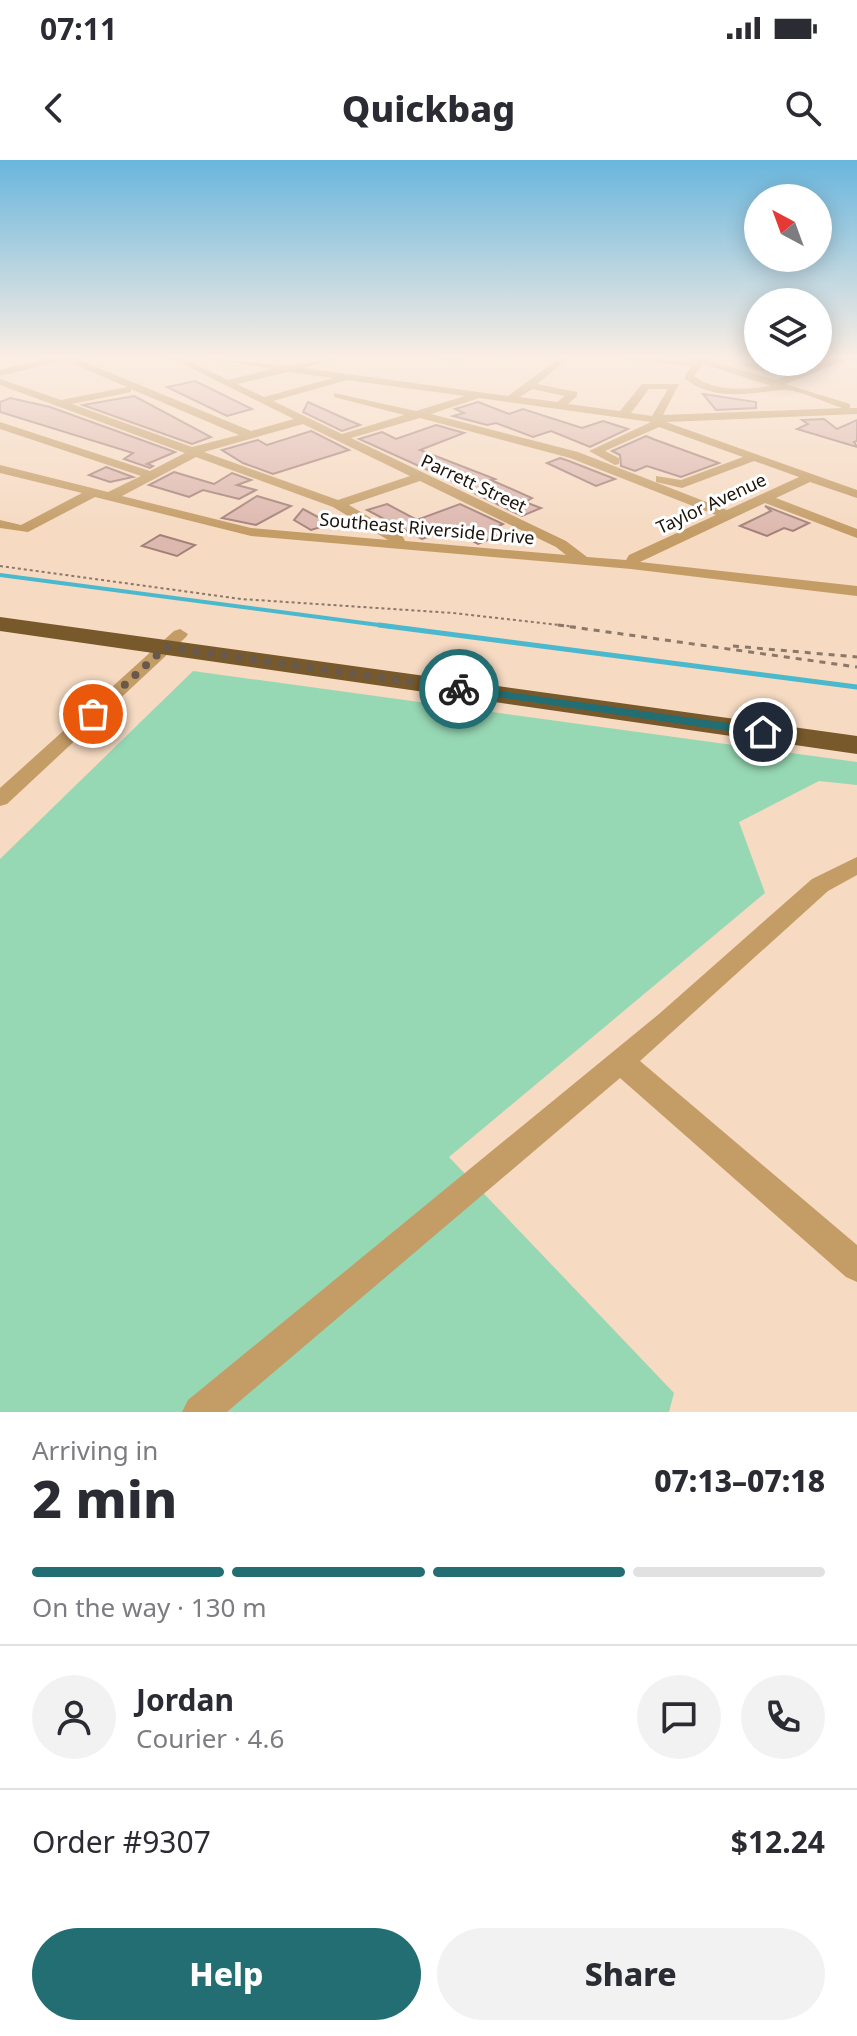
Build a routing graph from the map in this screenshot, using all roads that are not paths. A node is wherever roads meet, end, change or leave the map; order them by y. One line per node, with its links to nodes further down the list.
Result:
1 (96, 415): 14 (street)
2 (204, 415): 12 (street)
3 (294, 415): 9 (street, Parrett Street)
4 (413, 415): 13 (street)
5 (423, 415): 25 (street)
6 (626, 415): 10 (street)
7 (659, 415): 10 (street)
8 (748, 415): 10 (street)
9 (304, 420): 12 (street); 13 (street, Parrett Street)
10 (656, 420): 15 (street); 15 (street)
11 (0, 425): 17 (street)
12 (250, 435): 14 (street)
13 (340, 438): 18 (street, Parrett Street)
14 (195, 452): 17 (street); 24 (street)
15 (754, 457): 19 (street)
16 (0, 469): 20 (street, Southeast Riverside Drive)
17 (151, 475): 22 (street)
18 (419, 477): 24 (street); 29 (street, Parrett Street)
19 (810, 477): 21 (street); 23 (street, Taylor Avenue)
20 (93, 493): 22 (street, Southeast Riverside Drive); 26 (street)
21 (857, 494)
22 (109, 497): 28 (street, Southeast Riverside Drive)
23 (765, 498): 25 (street, Taylor Avenue); 27 (street)
24 (338, 504): 28 (street)
25 (728, 515): 30 (street, Taylor Avenue)
26 (0, 524)
27 (857, 534)
28 (396, 545): 29 (street, Southeast Riverside Drive)
29 (583, 561): 30 (street, Southeast Riverside Drive)
30 (631, 565): 31 (street, Southeast Riverside Drive)
31 (857, 591)
32 (0, 609): 34 (highway)
33 (0, 624): 34 (highway)
34 (173, 641): 35 (highway); 36 (highway); 37 (street)
35 (857, 728)
36 (857, 745)
37 (0, 799)
38 (857, 865): 39 (street)
39 (620, 1061): 40 (street); 41 (street)
40 (857, 1266)
41 (200, 1412)

